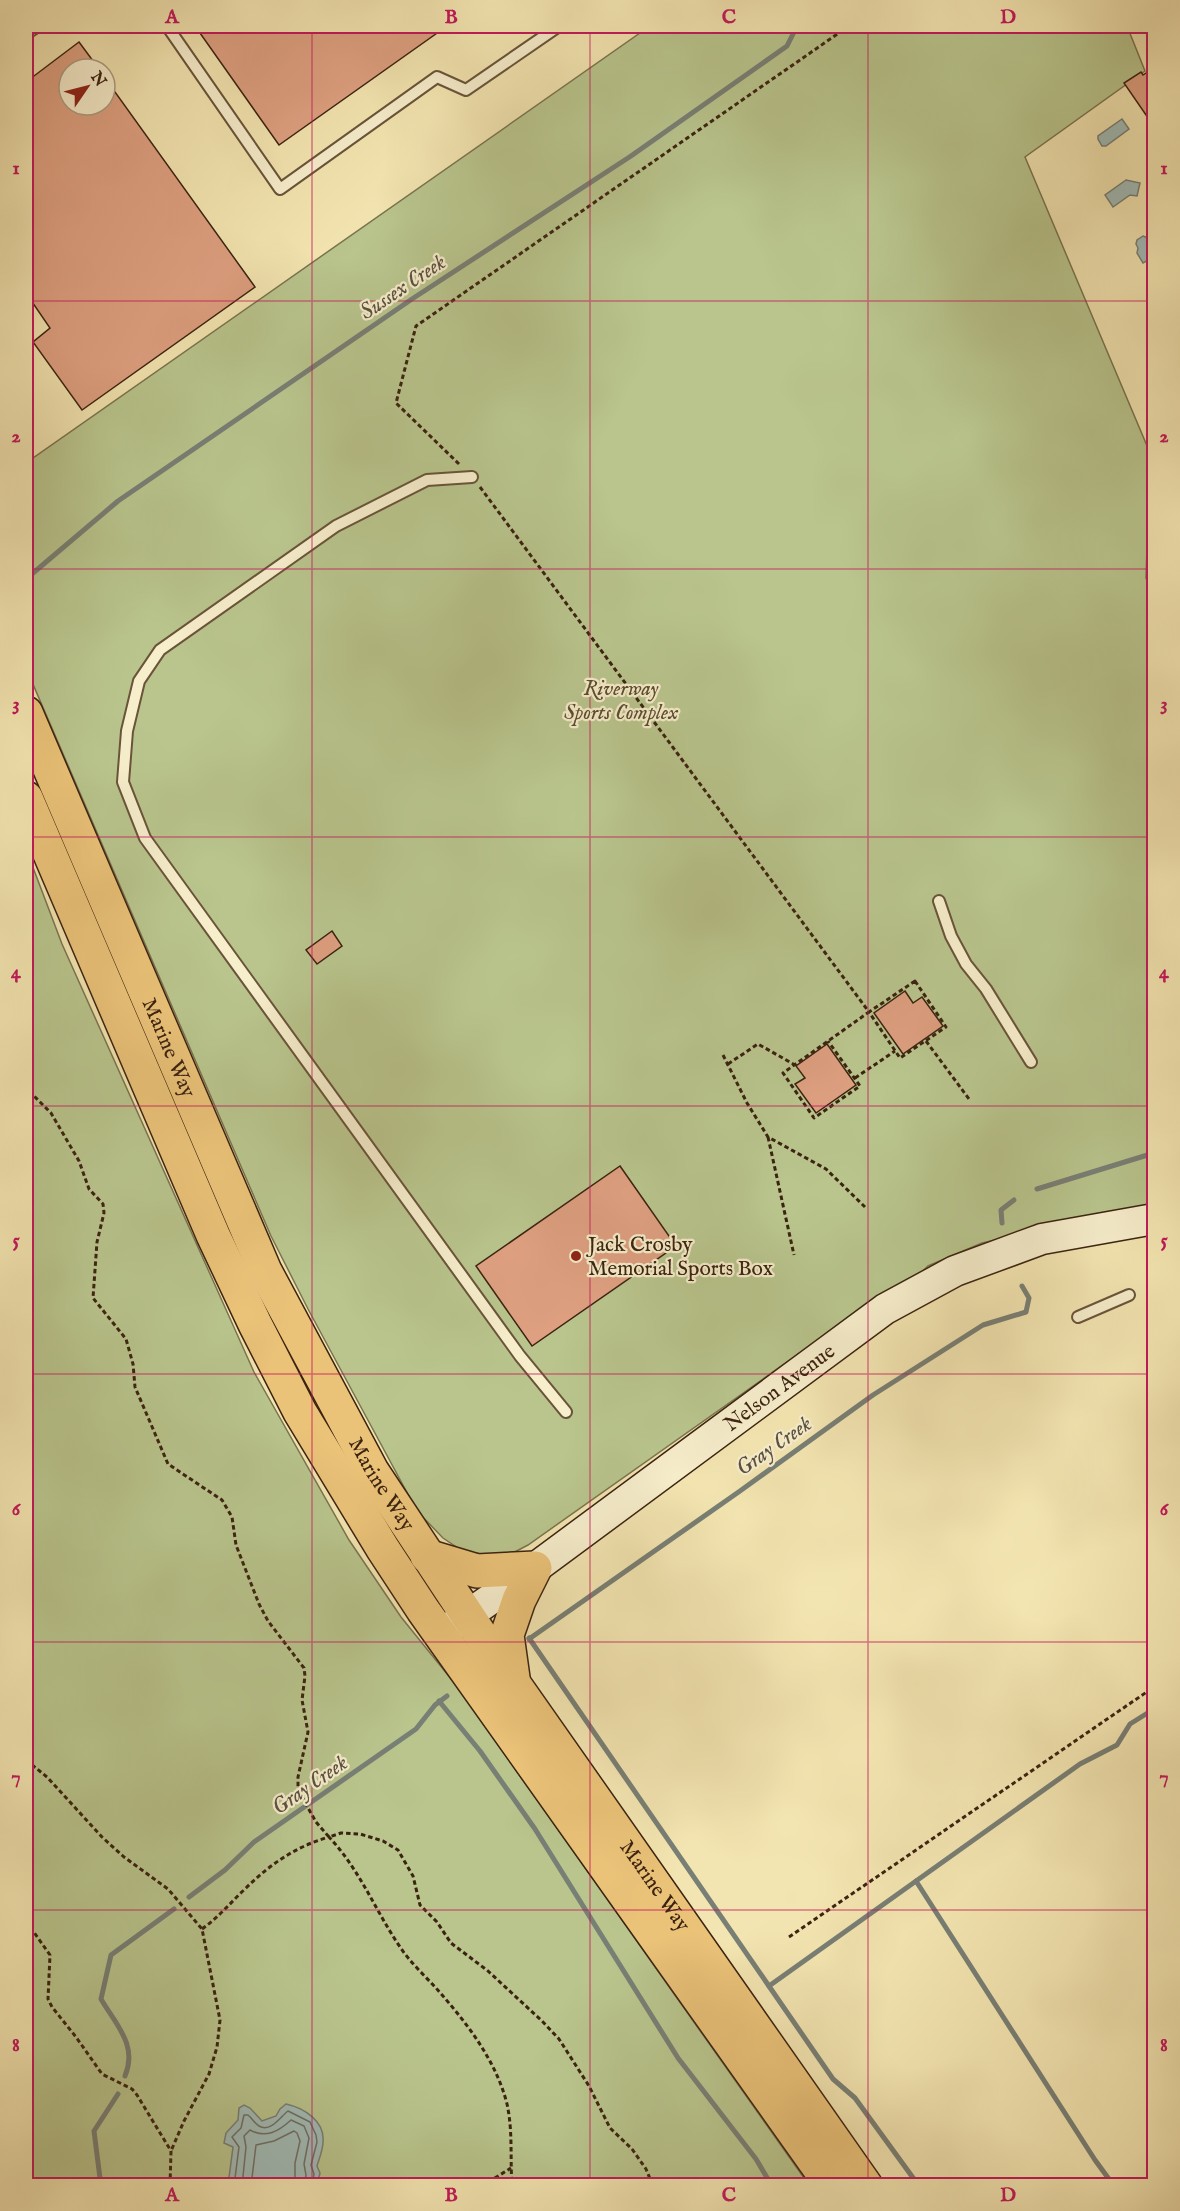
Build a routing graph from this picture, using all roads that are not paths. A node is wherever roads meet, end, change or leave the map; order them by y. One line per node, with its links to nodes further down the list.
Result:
1 (38, 26): 4 (lane)
2 (167, 26): 3 (lane)
3 (559, 26)
4 (26, 34)
5 (472, 477): 13 (lane)
6 (26, 713): 14 (main road, Marine Way)
7 (26, 798): 17 (main road, Marine Way)
8 (939, 901): 9 (lane)
9 (1031, 1062)
10 (1155, 1219): 15 (street, Nelson Avenue)
11 (1129, 1295): 12 (lane)
12 (1078, 1317)
13 (566, 1412)
14 (427, 1556): 15 (main road); 16 (main road, Marine Way)
15 (535, 1568): 16 (street, Nelson Avenue); 18 (main road)
16 (468, 1616): 17 (street, Nelson Avenue); 18 (main road, Marine Way)
17 (440, 1635): 19 (main road, Marine Way)
18 (513, 1682): 20 (main road, Marine Way)
19 (832, 2186)
20 (866, 2186)

